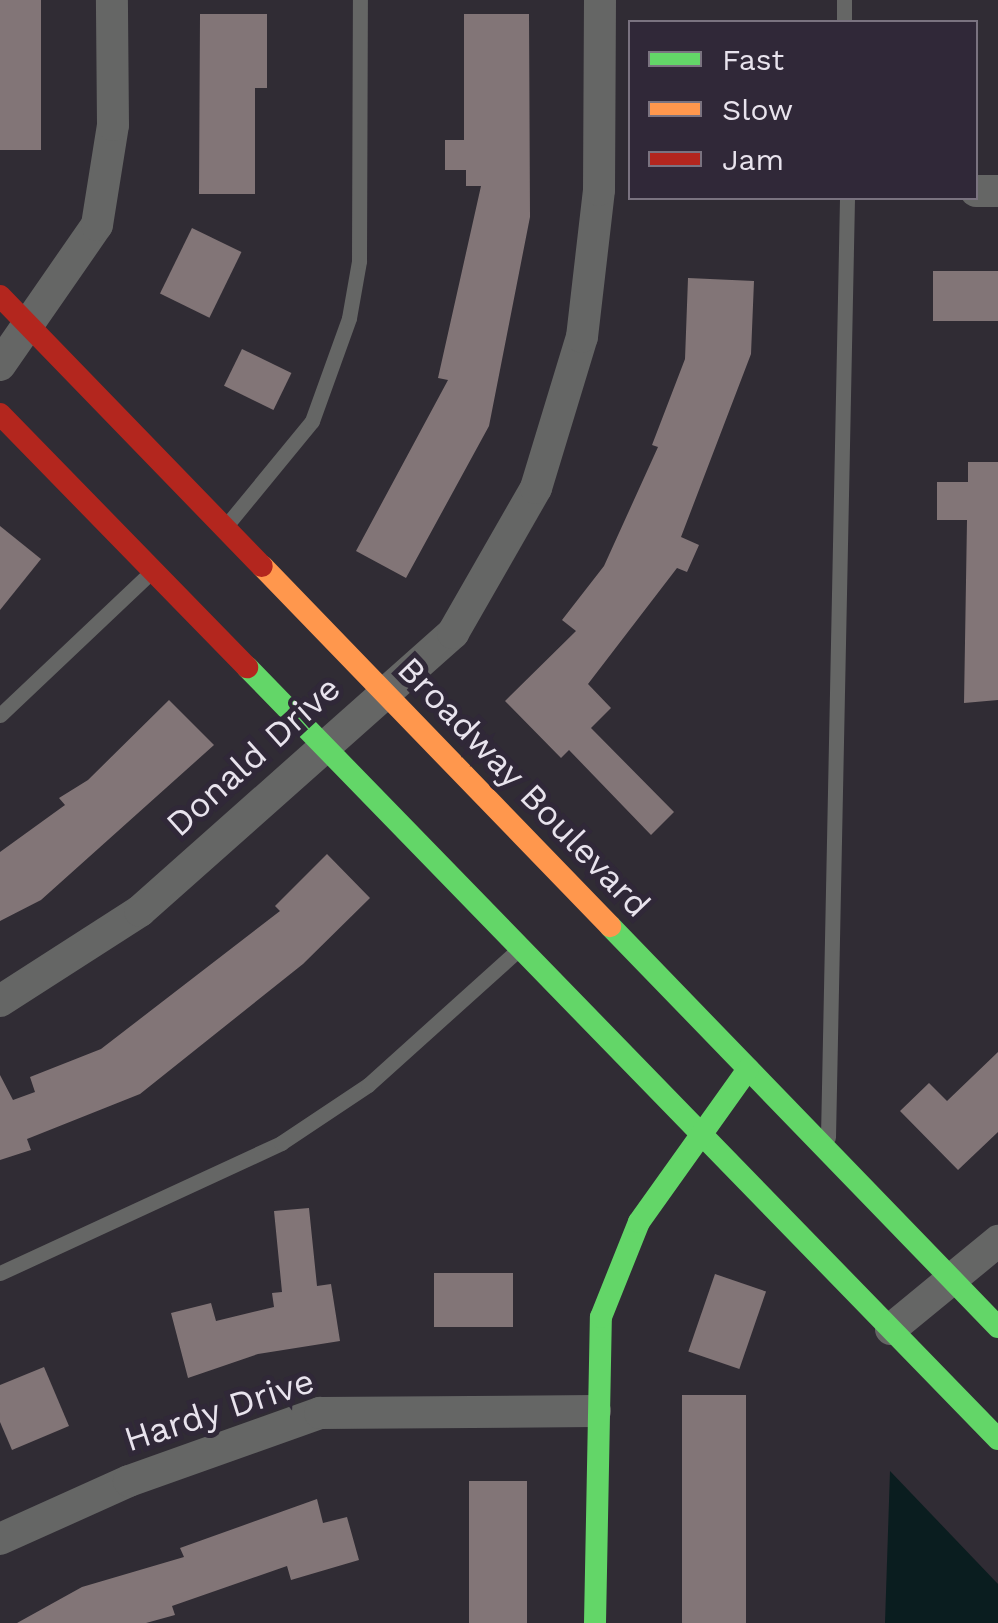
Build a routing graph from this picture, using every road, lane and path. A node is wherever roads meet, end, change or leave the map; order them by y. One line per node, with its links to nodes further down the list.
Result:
1 (112, 0): 7 (street)
2 (360, 0): 10 (lane)
3 (600, 0): 4 (street, Donald Drive)
4 (615, 190): 12 (street, Donald Drive)
5 (847, 200): 19 (lane)
6 (0, 296): 7 (main road, Broadway Boulevard)
7 (27, 324): 8 (street); 10 (main road, Broadway Boulevard)
8 (0, 365)
9 (0, 414): 11 (main road)
10 (224, 528): 12 (main road, Broadway Boulevard)
11 (153, 571): 13 (lane); 14 (main road)
12 (384, 693): 14 (street, Donald Drive); 17 (main road, Broadway Boulevard)
13 (0, 715)
14 (323, 746): 15 (main road); 16 (street, Donald Drive)
15 (520, 948): 18 (main road); 21 (lane)
16 (0, 1001)
17 (748, 1069): 18 (main road); 19 (main road, Broadway Boulevard)
18 (704, 1138): 24 (main road); 25 (main road)
19 (828, 1151): 22 (main road, Broadway Boulevard)
20 (998, 1241): 22 (street)
21 (0, 1273)
22 (952, 1280): 23 (main road, Broadway Boulevard); 24 (street)
23 (998, 1326)
24 (891, 1329): 26 (main road)
25 (596, 1411): 27 (street, Hardy Drive); 28 (main road)
26 (998, 1439)
27 (0, 1539)
28 (594, 1623)

